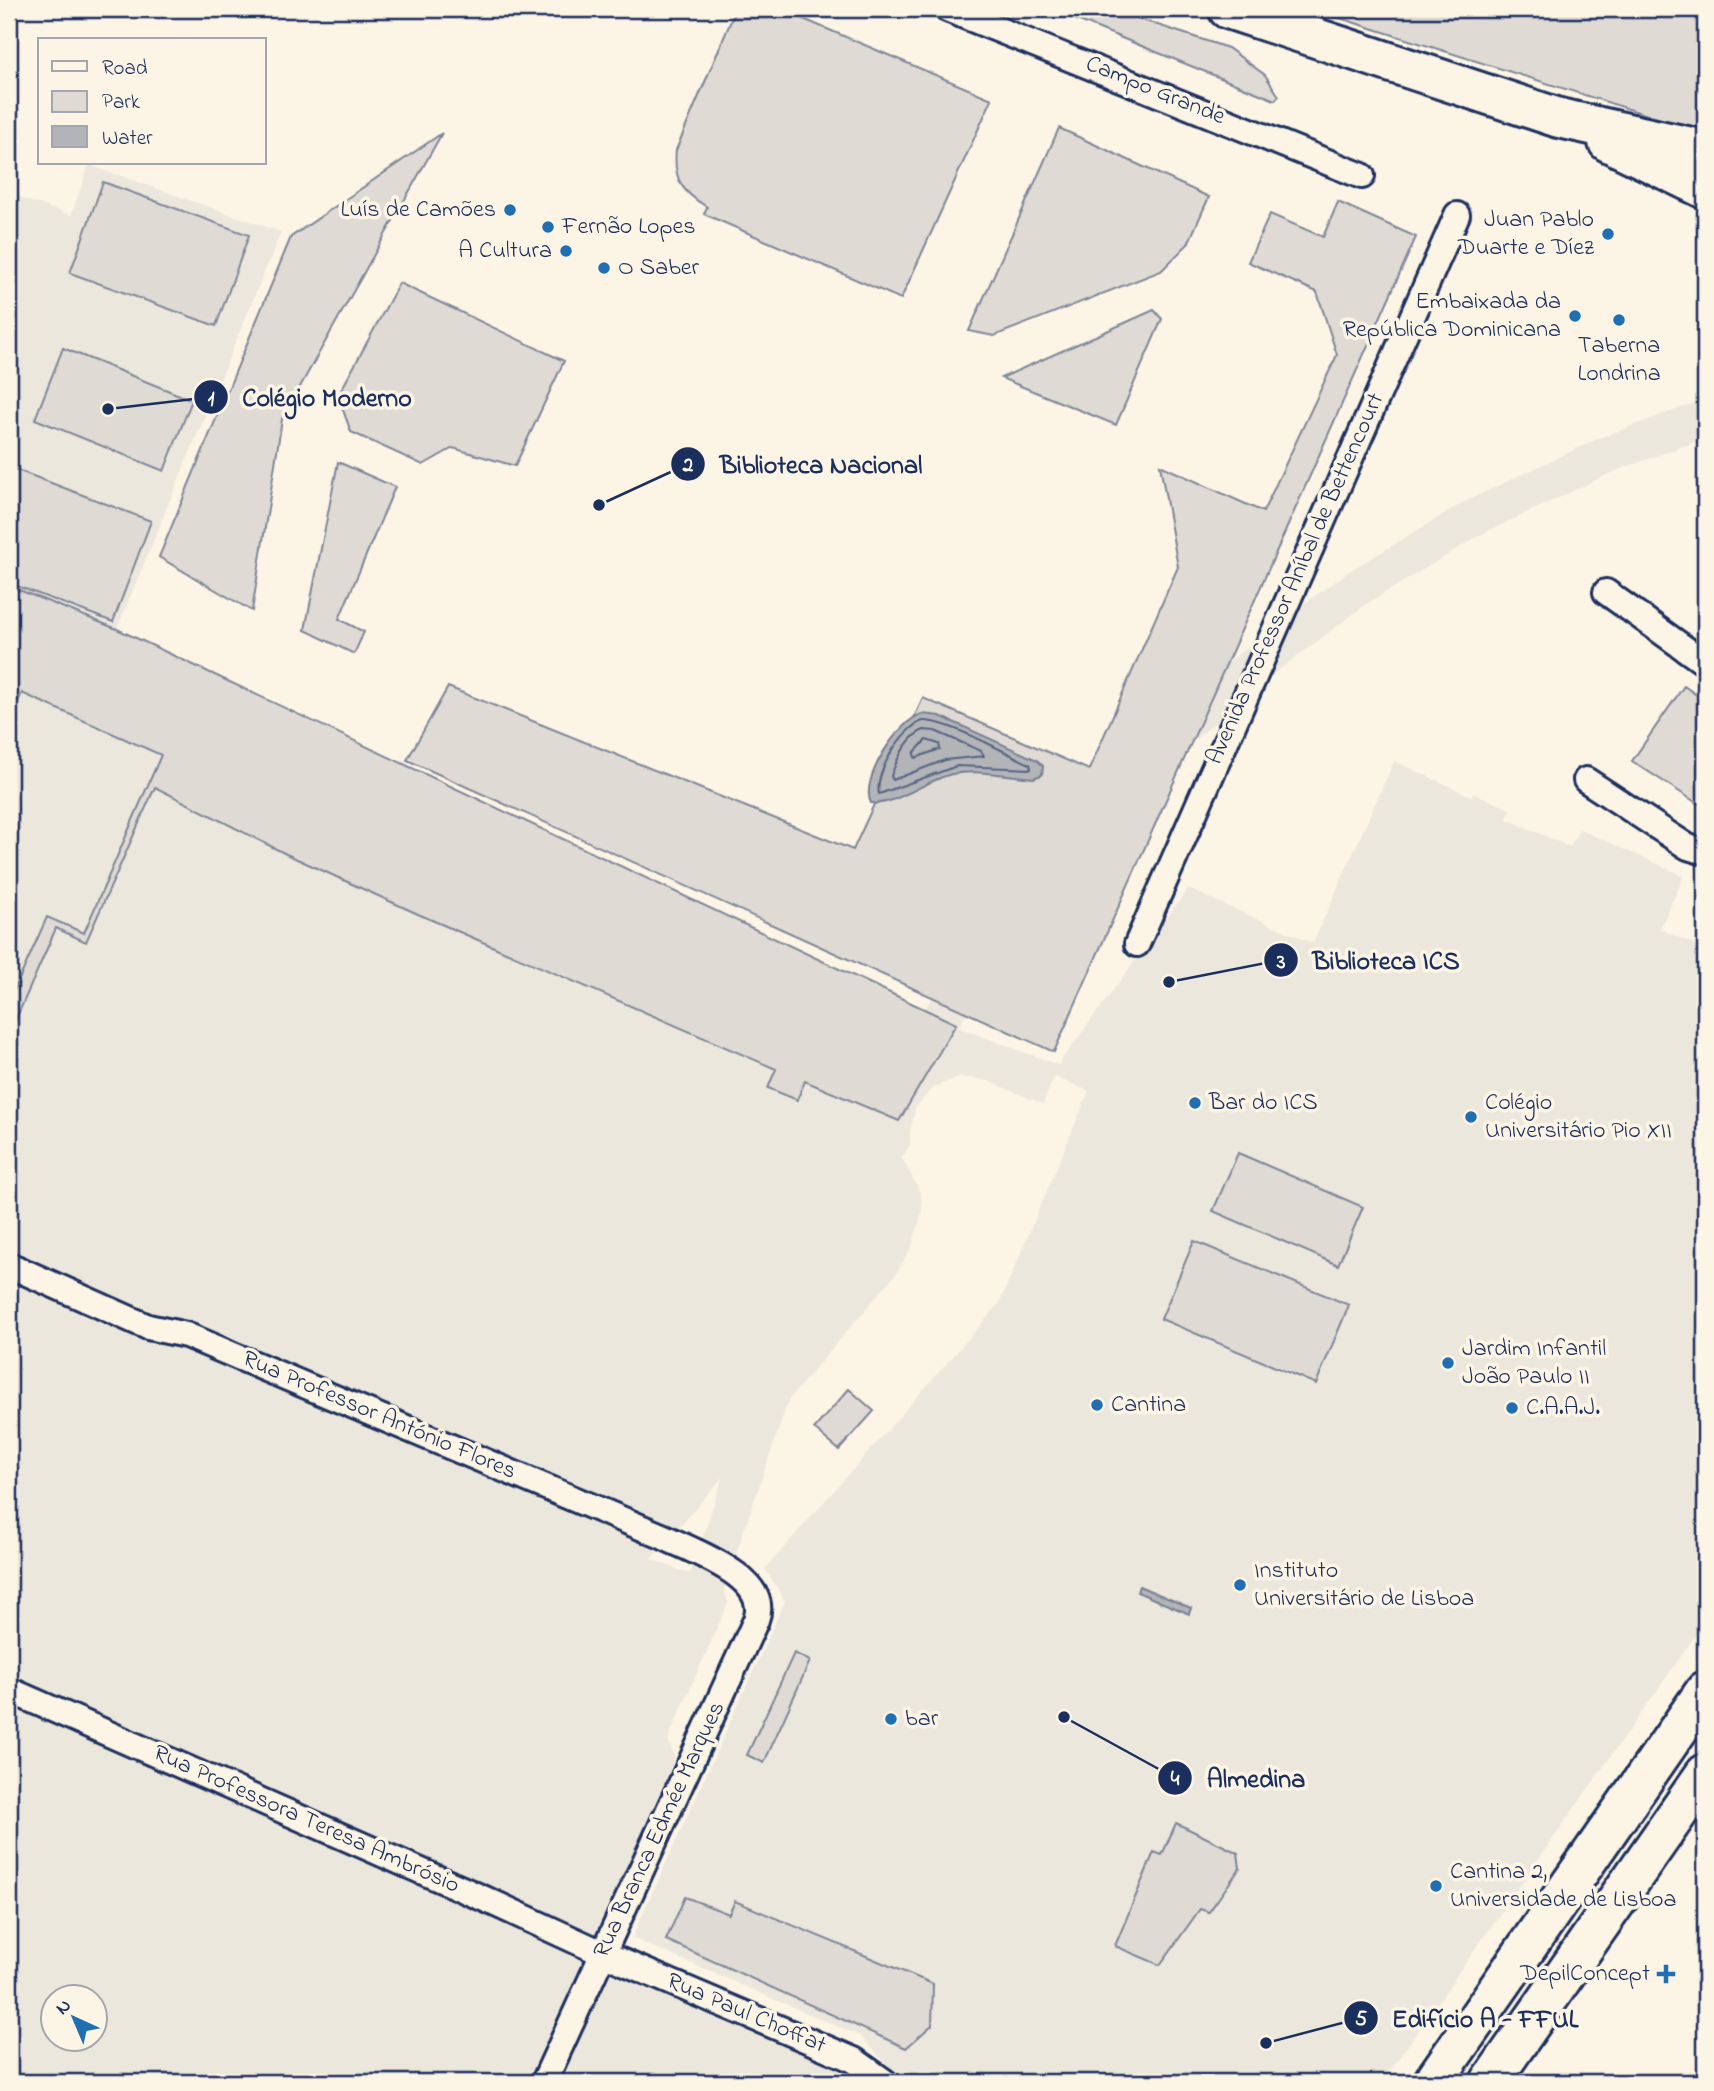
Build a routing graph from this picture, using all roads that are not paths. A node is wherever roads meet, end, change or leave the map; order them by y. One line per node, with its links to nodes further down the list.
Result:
1 (947, 9): 5 (street, Campo Grande)
2 (1228, 9): 3 (main road)
3 (1559, 118): 4 (main road); 6 (main road)
4 (1705, 150)
5 (1362, 176)
6 (1705, 189)
7 (1457, 215): 12 (street, Avenida Professor Aníbal de Bettencourt)
8 (1606, 592): 9 (street)
9 (1705, 663)
10 (1586, 780): 11 (street)
11 (1705, 852)
12 (1137, 944)
13 (9, 1265): 14 (street, Rua Professor António Flores)
14 (744, 1579): 18 (street, Rua Branca Edmée Marques)
15 (9, 1690): 18 (street, Rua Professora Teresa Ambrósio)
16 (1705, 1691): 22 (main road)
17 (1705, 1773): 19 (main road)
18 (602, 1953): 20 (street, Rua Branca Edmée Marques); 21 (street, Rua Paul Choffat)
19 (1492, 2081)
20 (544, 2082)
21 (885, 2082)
22 (1433, 2082)

